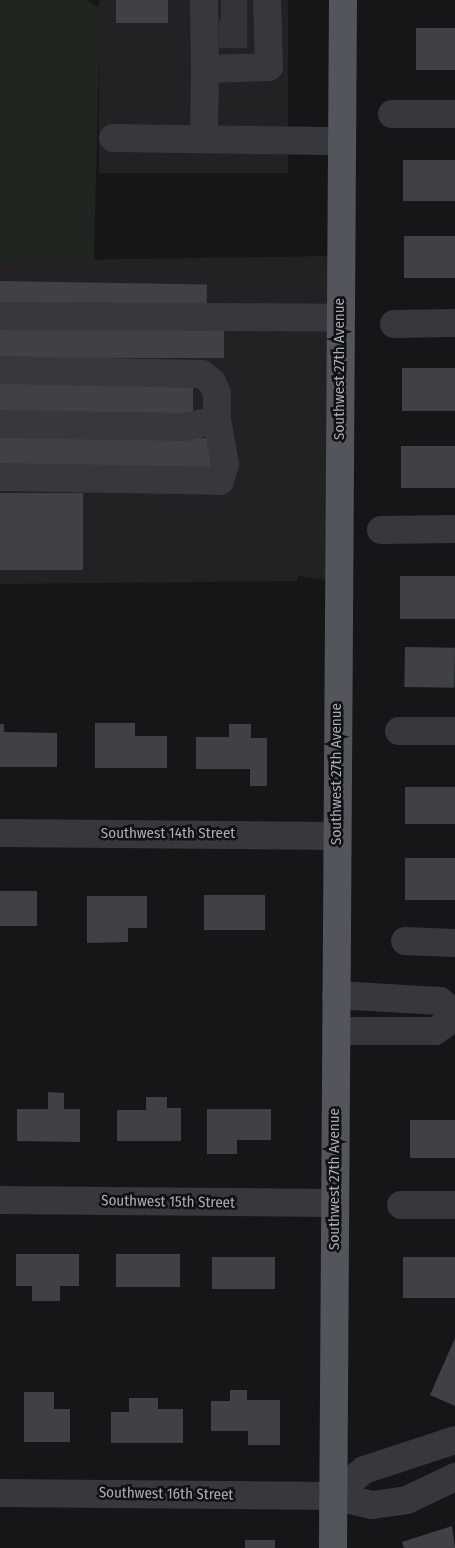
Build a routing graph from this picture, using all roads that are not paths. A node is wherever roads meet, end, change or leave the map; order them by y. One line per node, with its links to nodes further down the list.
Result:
1 (343, 0): 8 (main road, Southwest 27th Avenue)
2 (235, 17): 3 (street); 3 (street)
3 (205, 69): 7 (street)
4 (392, 114): 5 (street)
5 (455, 114)
6 (113, 138): 7 (street)
7 (204, 139): 8 (street)
8 (342, 141): 10 (main road, Southwest 27th Avenue)
9 (0, 316): 10 (street)
10 (340, 318): 22 (main road, Southwest 27th Avenue)
11 (394, 324): 12 (street)
12 (455, 324)
13 (0, 370): 14 (street)
14 (217, 420): 15 (street); 16 (street)
15 (0, 424)
16 (0, 477)
17 (455, 529): 18 (street)
18 (381, 530)
19 (455, 730): 20 (street)
20 (399, 731)
21 (0, 833): 22 (street, Southwest 14th Street)
22 (336, 836): 25 (main road, Southwest 27th Avenue)
23 (405, 941): 24 (street)
24 (455, 943)
25 (336, 994): 26 (street); 27 (main road, Southwest 27th Avenue)
26 (455, 1016): 27 (street)
27 (336, 1031): 29 (main road, Southwest 27th Avenue)
28 (0, 1200): 29 (street, Southwest 15th Street)
29 (335, 1203): 36 (main road, Southwest 27th Avenue)
30 (455, 1205): 31 (street)
31 (401, 1206)
32 (455, 1440): 33 (street)
33 (417, 1451): 34 (street); 36 (street)
34 (444, 1482): 36 (street, Southwest 16th Street)
35 (0, 1493): 36 (street, Southwest 16th Street)
36 (333, 1496): 37 (main road, Southwest 27th Avenue)
37 (333, 1548)

